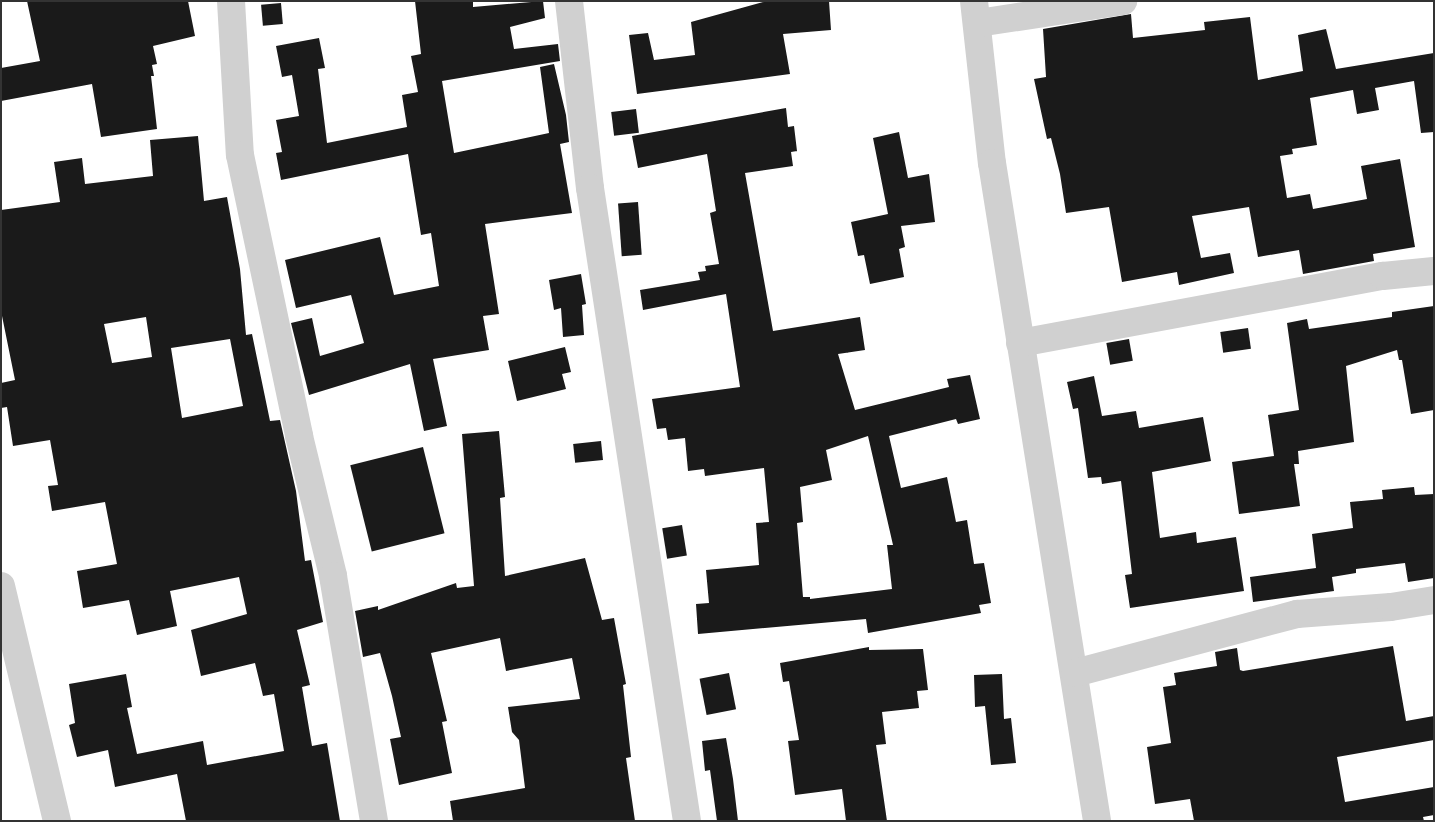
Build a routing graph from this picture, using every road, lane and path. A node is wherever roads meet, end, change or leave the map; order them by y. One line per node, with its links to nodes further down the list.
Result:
1 (230, 1): 11 (street)
2 (569, 1): 12 (street)
3 (1123, 1): 4 (street)
4 (976, 12): 6 (street)
5 (1434, 271): 6 (street)
6 (1020, 343): 9 (street)
7 (1, 586): 10 (street)
8 (1434, 600): 9 (street)
9 (1075, 673): 13 (street)
10 (57, 821)
11 (374, 821)
12 (687, 821)
13 (1098, 821)

